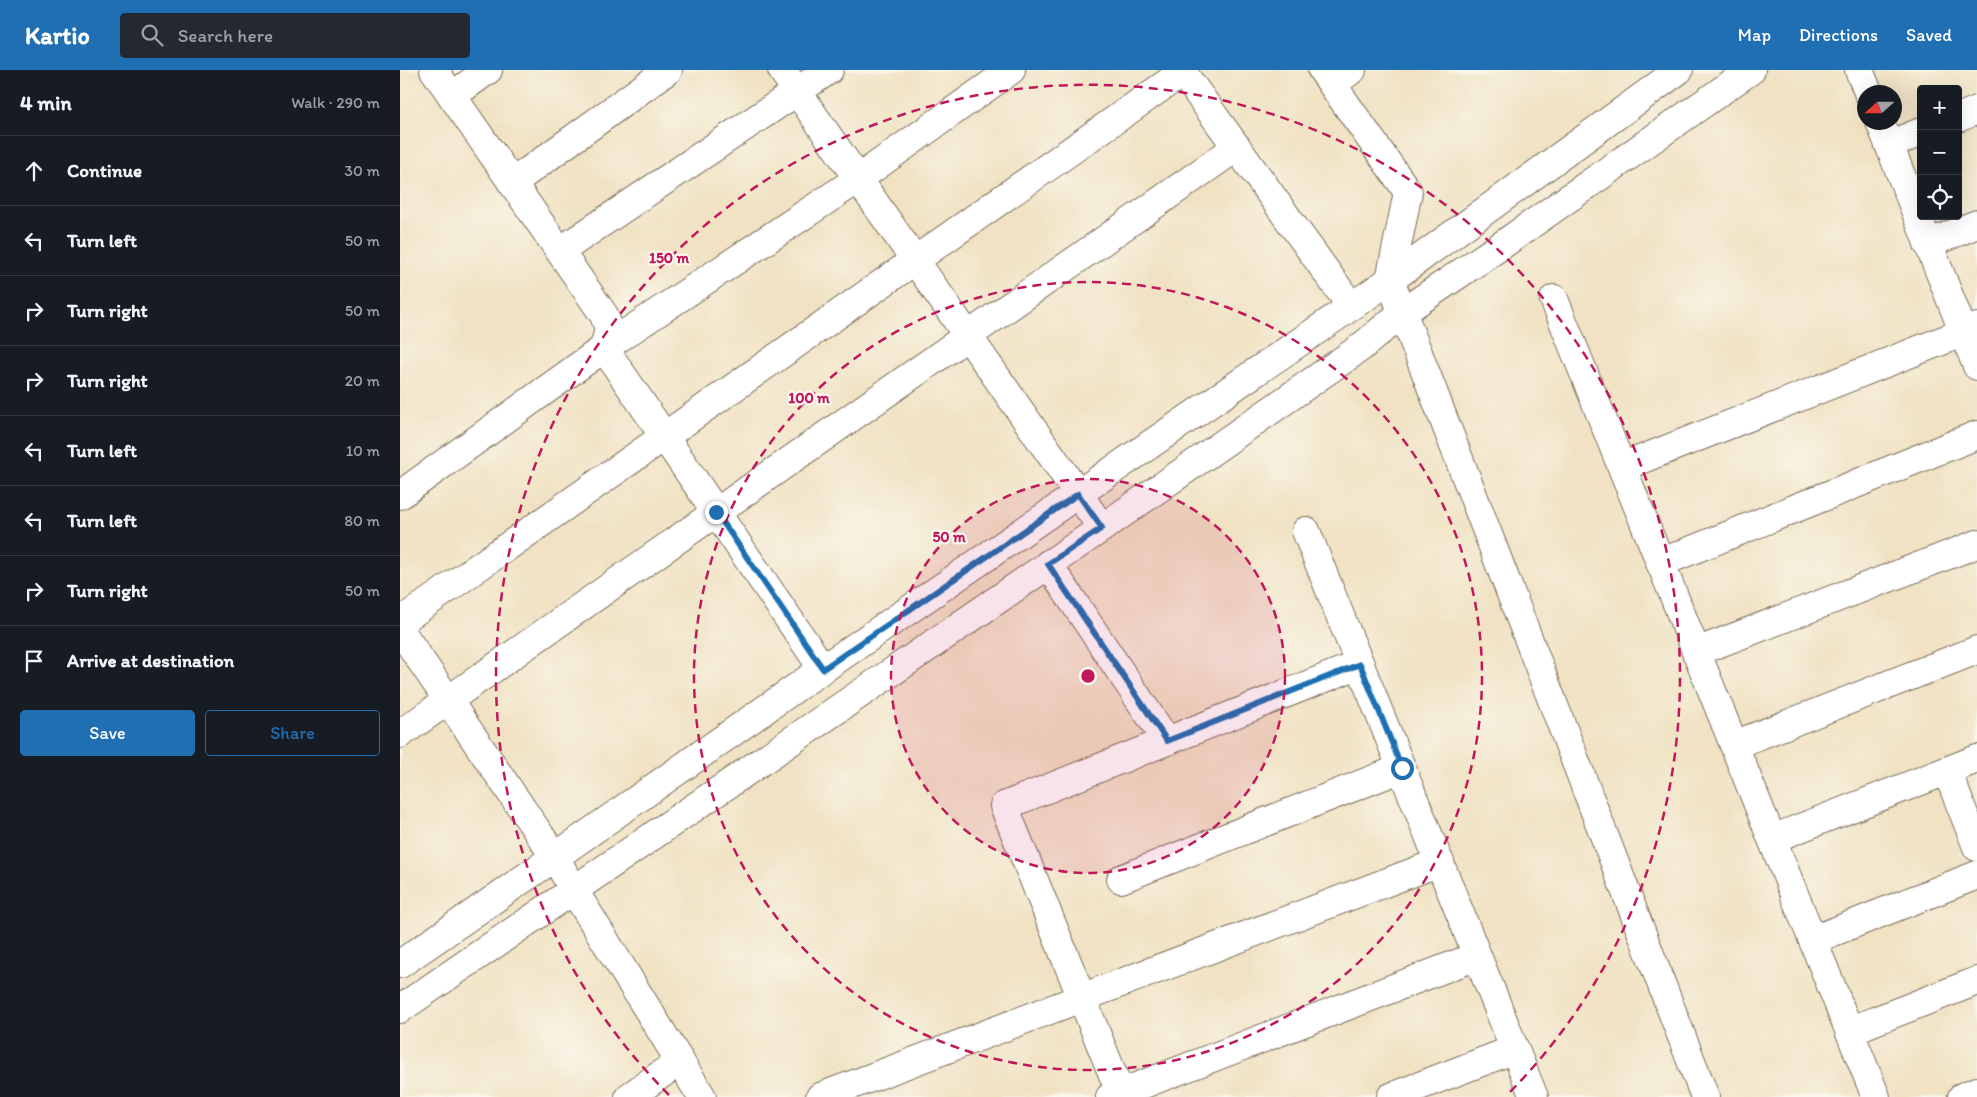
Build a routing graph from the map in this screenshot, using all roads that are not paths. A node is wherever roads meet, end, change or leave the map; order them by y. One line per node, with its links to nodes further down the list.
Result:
1 (434, 70): 14 (street)
2 (488, 70): 14 (street)
3 (668, 70): 21 (street)
4 (782, 70): 13 (street)
5 (829, 70): 13 (street)
6 (1011, 70): 20 (street)
7 (1679, 70): 26 (street)
8 (1751, 70): 29 (street)
9 (1859, 70): 12 (street)
10 (1182, 71): 19 (street); 25 (street)
11 (1335, 75): 26 (street)
12 (1865, 85)
13 (798, 92): 20 (street); 24 (street)
14 (452, 96): 21 (street)
15 (1977, 110): 16 (street)
16 (1962, 116)
17 (1917, 132): 18 (street)
18 (1884, 134): 23 (street)
19 (1237, 147): 28 (street); 31 (street)
20 (858, 178): 25 (street); 32 (street)
21 (512, 183): 24 (street)
22 (1977, 224): 23 (street)
23 (1928, 244): 30 (street)
24 (560, 251): 32 (street)
25 (915, 260): 31 (street); 35 (street)
26 (1390, 280): 28 (street); 29 (street)
27 (1554, 299): 36 (street)
28 (1352, 306): 37 (street)
29 (1403, 312): 40 (street); 81 (street)
30 (1970, 330): 33 (street); 36 (street)
31 (968, 336): 37 (street); 39 (street)
32 (604, 348): 35 (street); 38 (street)
33 (1977, 366)
34 (1977, 435): 43 (street)
35 (664, 436): 39 (street); 45 (street)
36 (1622, 467): 43 (street)
37 (1078, 494): 40 (street); 50 (street)
38 (400, 495)
39 (716, 512): 50 (street); 51 (street)
40 (1102, 528): 44 (street)
41 (1306, 532): 49 (street)
42 (1977, 544): 48 (street)
43 (1660, 562): 48 (street)
44 (1048, 564): 53 (street); 64 (street)
45 (400, 622)
46 (400, 630): 51 (street)
47 (1977, 650): 54 (street)
48 (1696, 652): 54 (street)
49 (1360, 664): 53 (street); 56 (street)
50 (823, 669): 60 (street)
51 (448, 700): 52 (street); 60 (street)
52 (400, 734)
53 (1167, 741): 69 (street)
54 (1734, 745): 58 (street)
55 (1977, 759): 57 (street)
56 (1402, 768): 61 (street); 63 (street)
57 (1947, 771): 58 (street); 59 (street)
58 (1772, 839): 65 (street)
59 (1977, 847)
60 (555, 858): 64 (street); 67 (street)
61 (1440, 862): 66 (street); 69 (street)
62 (1977, 874): 65 (street)
63 (1121, 879)
64 (573, 889): 70 (street); 73 (street)
65 (1813, 940): 71 (street)
66 (1477, 956): 72 (street); 75 (street)
67 (400, 964)
68 (1977, 981): 71 (street)
69 (1082, 998): 75 (street); 78 (street)
70 (400, 1009)
71 (1849, 1030): 82 (street)
72 (1515, 1049): 79 (street); 80 (street)
73 (680, 1061): 76 (street); 77 (street)
74 (1977, 1091): 83 (street)
75 (1118, 1096)
76 (629, 1097)
77 (702, 1097)
78 (820, 1097)
79 (1391, 1097)
80 (1534, 1097)
81 (1704, 1097)
82 (1876, 1097)
83 (1962, 1097)

